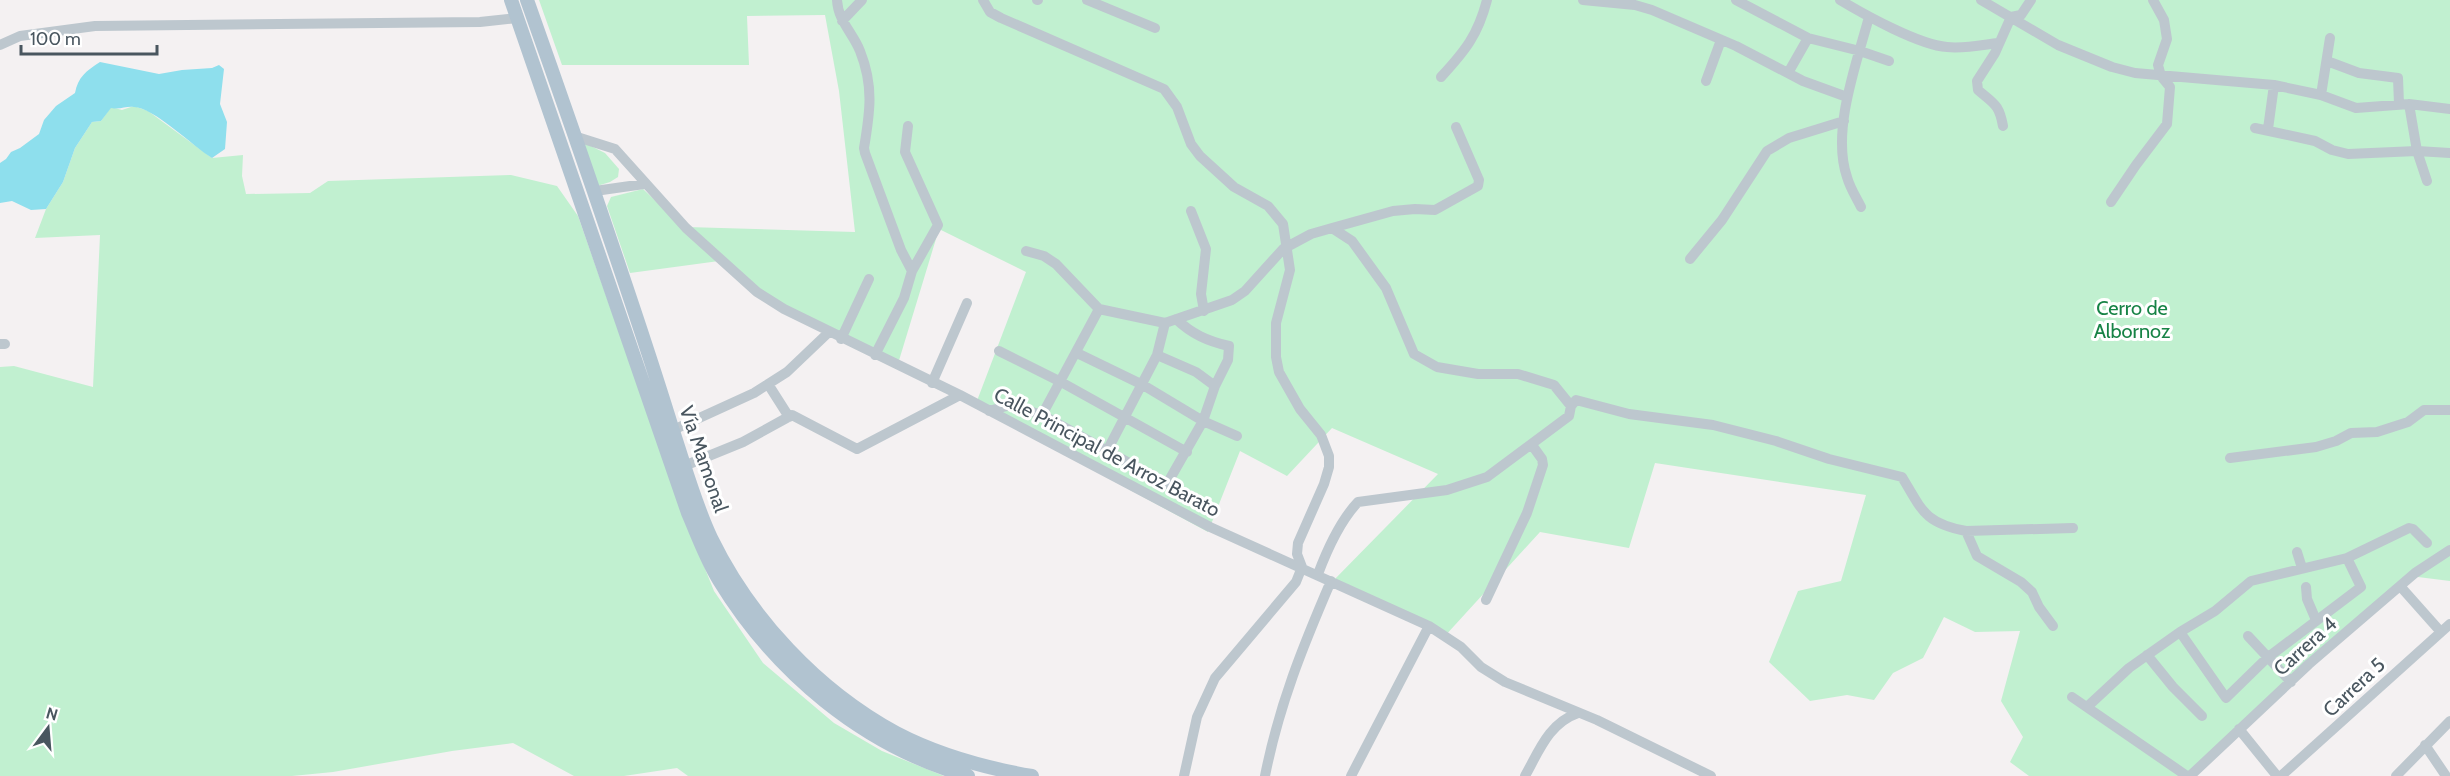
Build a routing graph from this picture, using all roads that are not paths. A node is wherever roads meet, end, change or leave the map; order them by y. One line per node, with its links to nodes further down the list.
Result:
1 (511, 0): 17 (main road, Vía Mamonal)
2 (527, 0): 43 (main road, Vía Mamonal)
3 (837, 0): 18 (street)
4 (862, 0): 18 (street)
5 (983, 0): 53 (street)
6 (1087, 0): 19 (street)
7 (1487, 0): 30 (street)
8 (1583, 0): 14 (street)
9 (1736, 0): 20 (street)
10 (1840, 0): 15 (street)
11 (1981, 0): 16 (street)
12 (2031, 0): 16 (street)
13 (2153, 0): 29 (street)
14 (1644, 4): 22 (street)
15 (1869, 17): 23 (street); 25 (street)
16 (2011, 17): 23 (street); 29 (street)
17 (518, 18): 24 (street); 118 (main road, Vía Mamonal)
18 (842, 21): 56 (street)
19 (1155, 28)
20 (1808, 38): 25 (street); 28 (street)
21 (2330, 39): 27 (street)
22 (1721, 40): 28 (street); 31 (street)
23 (1998, 43): 39 (street)
24 (0, 45)
25 (1860, 51): 26 (street); 34 (street)
26 (1889, 61)
27 (2326, 61): 33 (street); 35 (street)
28 (1788, 73): 34 (street)
29 (2161, 76): 32 (street); 49 (street)
30 (1441, 77)
31 (1706, 81)
32 (2274, 85): 33 (street); 42 (street)
33 (2321, 95): 35 (street)
34 (1846, 97): 37 (street)
35 (2404, 104): 36 (street); 44 (street)
36 (2450, 109)
37 (1844, 121): 50 (street); 55 (street)
38 (909, 126): 56 (street)
39 (2003, 126)
40 (1456, 127): 52 (street)
41 (2255, 128): 42 (street)
42 (2268, 129): 44 (street)
43 (574, 136): 47 (street, Calle Principal de Arroz Barato); 48 (main road, Vía Mamonal)
44 (2417, 151): 45 (street); 46 (street)
45 (2450, 153)
46 (2427, 181)
47 (644, 184): 48 (street); 62 (street, Calle Principal de Arroz Barato)
48 (595, 191): 81 (main road, Vía Mamonal)
49 (2111, 202)
50 (1861, 207)
51 (1191, 211): 60 (street)
52 (1332, 228): 53 (street); 74 (street)
53 (1288, 246): 60 (street); 94 (street)
54 (1026, 251): 59 (street)
55 (1690, 259)
56 (912, 271): 66 (street)
57 (869, 279): 63 (street)
58 (967, 303): 69 (street)
59 (1099, 309): 61 (street); 65 (street)
60 (1204, 311): 61 (street)
61 (1170, 321): 67 (street); 72 (street)
62 (828, 332): 63 (street, Calle Principal de Arroz Barato); 70 (street)
63 (841, 339): 66 (street, Calle Principal de Arroz Barato)
64 (999, 351): 68 (street)
65 (1077, 352): 68 (street); 71 (street)
66 (875, 355): 69 (street, Calle Principal de Arroz Barato)
67 (1157, 355): 71 (street); 72 (street)
68 (1061, 382): 77 (street); 79 (street)
69 (932, 383): 73 (street, Calle Principal de Arroz Barato)
70 (768, 384): 78 (street); 81 (street)
71 (1143, 385): 79 (street); 80 (street)
72 (1215, 386): 80 (street)
73 (960, 395): 76 (street, Calle Principal de Arroz Barato); 78 (street)
74 (1571, 406): 83 (street); 89 (street)
75 (2450, 410): 86 (street)
76 (989, 411): 77 (street); 94 (street, Calle Principal de Arroz Barato)
77 (1042, 415): 84 (street)
78 (789, 417): 87 (street)
79 (1124, 417): 84 (street); 85 (street)
80 (1203, 421): 82 (street); 85 (street)
81 (673, 430): 87 (main road, Vía Mamonal)
82 (1237, 436)
83 (1532, 445): 96 (street); 100 (street)
84 (1107, 451): 85 (street)
85 (1186, 452)
86 (2230, 458)
87 (684, 466): 119 (main road, Vía Mamonal)
88 (2073, 528): 89 (street)
89 (1965, 531): 104 (street)
90 (2427, 543): 93 (street)
91 (2450, 550): 98 (street, Carrera 4)
92 (2297, 552): 95 (street)
93 (2347, 558): 95 (street); 101 (street)
94 (1302, 567): 96 (street, Calle Principal de Arroz Barato); 120 (street)
95 (2302, 568): 106 (street)
96 (1318, 574): 97 (street, Calle Principal de Arroz Barato)
97 (1331, 581): 103 (street, Calle Principal de Arroz Barato); 121 (street)
98 (2400, 586): 105 (street); 110 (street, Carrera 4)
99 (2306, 587): 101 (street)
100 (1486, 600)
101 (2316, 620): 109 (street)
102 (2450, 624): 105 (street, Carrera 5)
103 (1429, 626): 113 (street, Calle Principal de Arroz Barato); 122 (street)
104 (2053, 626)
105 (2440, 631): 126 (street, Carrera 5)
106 (2180, 632): 108 (street); 109 (street)
107 (2248, 636): 109 (street)
108 (2147, 656): 112 (street); 114 (street)
109 (2267, 658): 110 (street)
110 (2291, 682): 116 (street, Carrera 4)
111 (2073, 697): 112 (street)
112 (2087, 707): 125 (street)
113 (1578, 713): 123 (street); 124 (street, Calle Principal de Arroz Barato)
114 (2202, 716)
115 (2450, 721): 117 (street)
116 (2239, 729): 125 (street, Carrera 4); 126 (street)
117 (2424, 745): 127 (street); 128 (street)
118 (968, 776)
119 (1032, 776)
120 (1184, 776)
121 (1265, 776)
122 (1351, 776)
123 (1525, 776)
124 (1711, 776)
125 (2188, 776)
126 (2279, 776)
127 (2396, 776)
128 (2446, 776)

